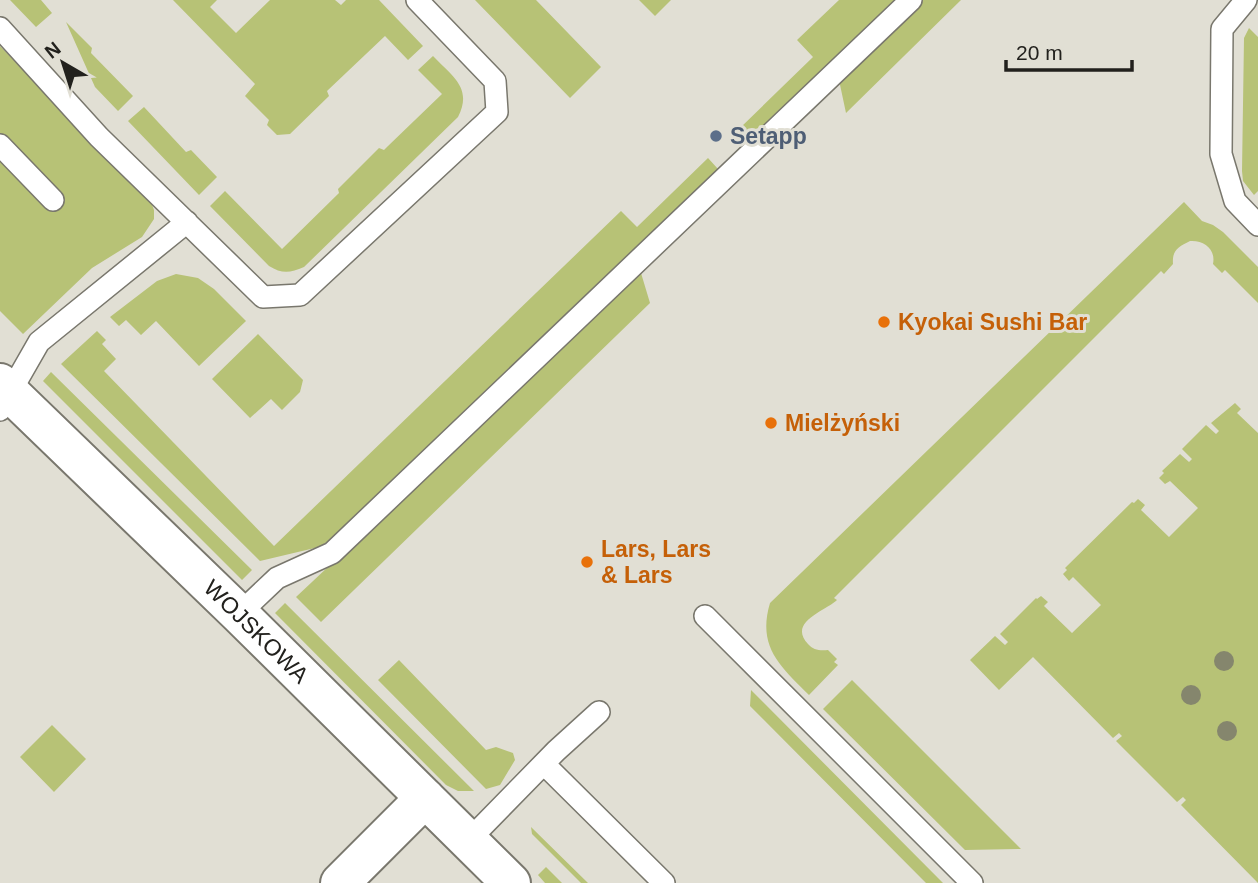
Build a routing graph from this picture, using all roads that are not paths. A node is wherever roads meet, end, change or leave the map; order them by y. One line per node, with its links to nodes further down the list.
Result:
1 (417, 0): 7 (lane)
2 (911, 0): 10 (lane)
3 (1246, 0): 8 (lane)
4 (0, 29): 7 (lane)
5 (0, 145): 6 (lane)
6 (52, 200)
7 (187, 222): 9 (lane)
8 (1258, 225)
9 (4, 395): 10 (street, WOJSKOWA)
10 (239, 614): 14 (street, WOJSKOWA)
11 (705, 616): 19 (lane)
12 (599, 712): 13 (lane)
13 (550, 758): 15 (lane); 18 (lane)
14 (425, 798): 15 (street, WOJSKOWA); 16 (street)
15 (468, 841): 17 (street, WOJSKOWA)
16 (340, 883)
17 (511, 883)
18 (664, 883)
19 (972, 883)

